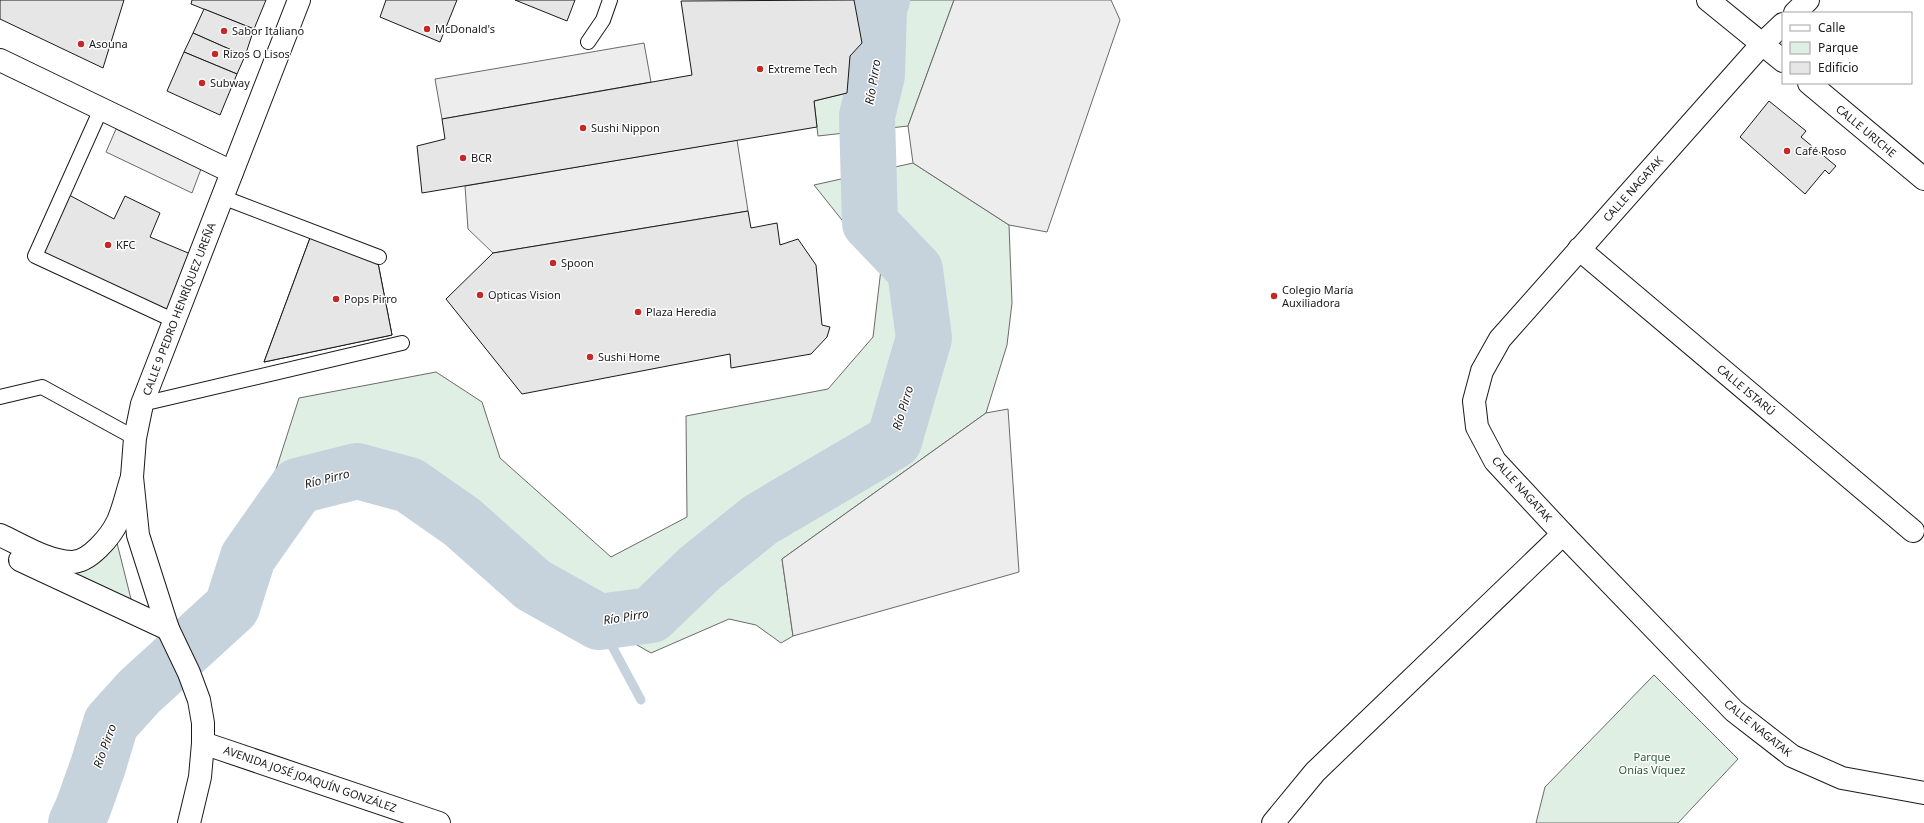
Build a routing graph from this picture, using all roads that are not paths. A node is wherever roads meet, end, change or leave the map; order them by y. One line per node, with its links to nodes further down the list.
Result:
1 (299, 0): 13 (street, CALLE 9 PEDRO HENRÍQUEZ UREÑA)
2 (610, 0): 7 (lane)
3 (1708, 0): 8 (street)
4 (1808, 0): 5 (street)
5 (1796, 12)
6 (1782, 25): 8 (street, CALLE NAGATAK)
7 (588, 42)
8 (1762, 44): 10 (street); 16 (street, CALLE NAGATAK)
9 (0, 60): 12 (street)
10 (1782, 60)
11 (1810, 84): 14 (street, CALLE URICHE)
12 (101, 108): 13 (street); 18 (lane)
13 (232, 172): 15 (street, CALLE 9 PEDRO HENRÍQUEZ UREÑA)
14 (1924, 179)
15 (222, 197): 17 (lane); 18 (street, CALLE 9 PEDRO HENRÍQUEZ UREÑA)
16 (1579, 249): 24 (street, CALLE ISTARÚ); 25 (street, CALLE NAGATAK)
17 (379, 257)
18 (175, 321): 21 (street, CALLE 9 PEDRO HENRÍQUEZ UREÑA)
19 (402, 343): 21 (lane)
20 (0, 397): 22 (lane)
21 (142, 404): 22 (street, CALLE 9 PEDRO HENRÍQUEZ UREÑA)
22 (135, 438): 23 (street, CALLE 9 PEDRO HENRÍQUEZ UREÑA)
23 (132, 477): 26 (street); 28 (street, CALLE 9 PEDRO HENRÍQUEZ UREÑA)
24 (1913, 531)
25 (1563, 534): 30 (street, CALLE NAGATAK); 33 (street)
26 (0, 535)
27 (0, 551): 28 (street)
28 (169, 633): 29 (street, CALLE 9 PEDRO HENRÍQUEZ UREÑA)
29 (204, 743): 31 (street, CALLE 9 PEDRO HENRÍQUEZ UREÑA); 32 (street, AVENIDA JOSÉ JOAQUÍN GONZÁLEZ)
30 (1924, 792)
31 (188, 823)
32 (439, 823)
33 (1273, 823)

